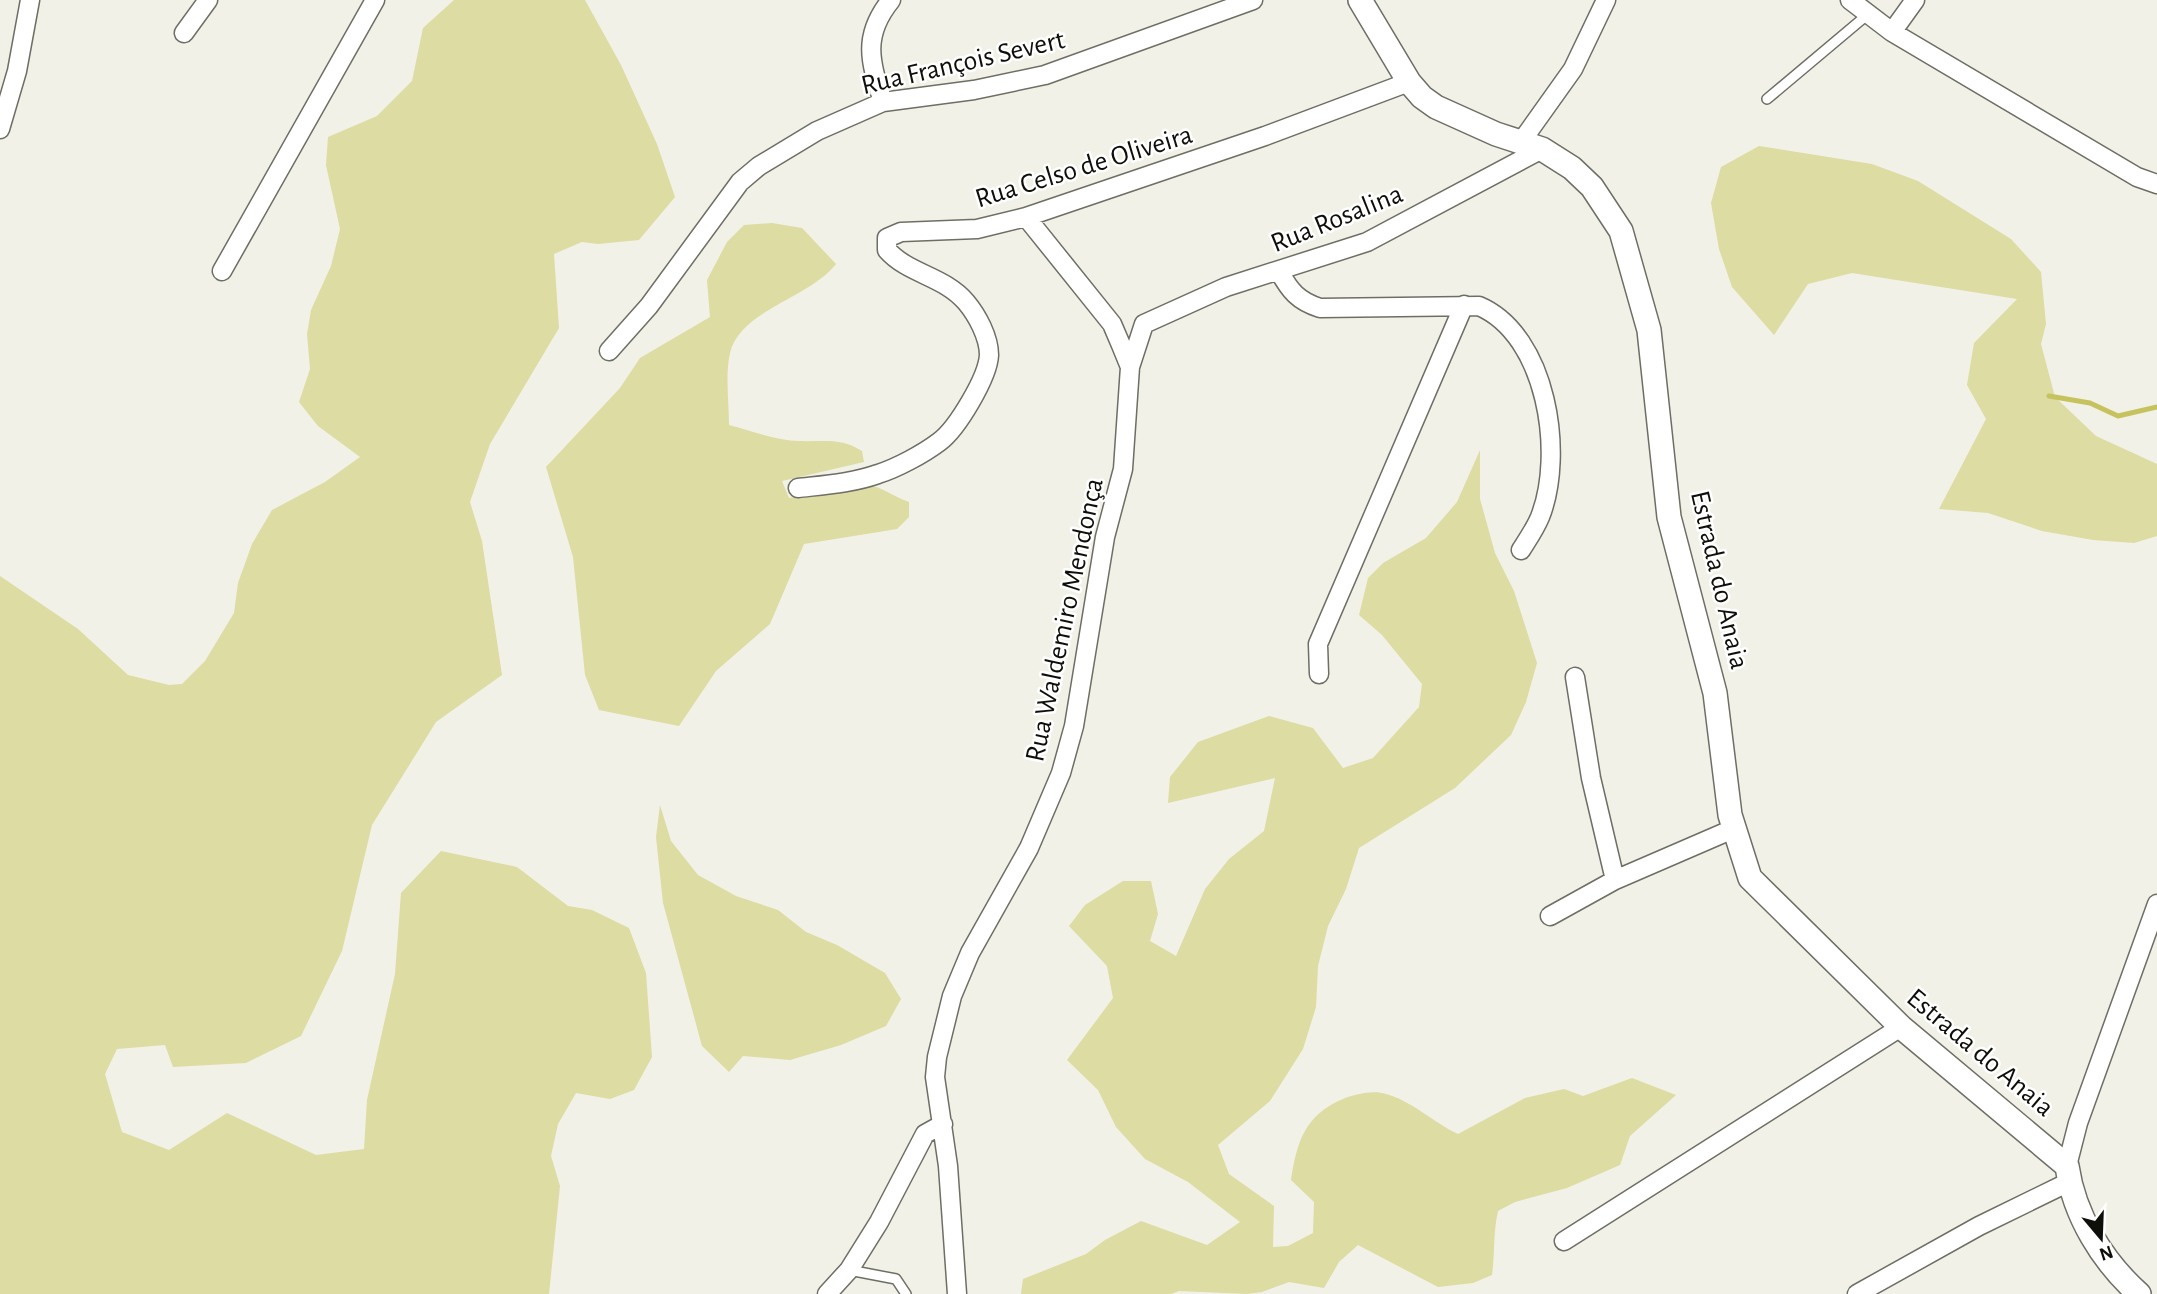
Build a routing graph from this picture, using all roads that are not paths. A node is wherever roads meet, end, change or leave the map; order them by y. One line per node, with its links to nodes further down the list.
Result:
1 (30, 0): 16 (street)
2 (208, 0): 12 (street)
3 (375, 0): 20 (street)
4 (891, 0): 15 (street)
5 (1253, 0): 15 (street, Rua François Severt)
6 (1360, 0): 13 (street, Estrada do Anaia)
7 (1606, 0): 17 (street)
8 (1850, 0): 10 (street)
9 (1915, 0): 11 (street)
10 (1867, 15): 11 (street); 14 (lane)
11 (1892, 32): 18 (street)
12 (184, 33)
13 (1409, 82): 17 (street, Estrada do Anaia); 19 (street, Rua Celso de Oliveira)
14 (1767, 99)
15 (884, 102): 25 (street, Rua François Severt)
16 (0, 130)
17 (1531, 145): 21 (street, Rua Rosalina); 31 (street, Estrada do Anaia)
18 (2157, 184)
19 (1026, 217): 23 (street, Rua Waldemiro Mendonça); 27 (street, Rua Celso de Oliveira)
20 (222, 271)
21 (1279, 271): 22 (street); 24 (street, Rua Rosalina)
22 (1464, 305): 28 (street); 29 (street)
23 (1112, 324): 24 (street, Rua Rosalina); 26 (street, Rua Waldemiro Mendonça)
24 (1144, 324): 26 (street)
25 (609, 351)
26 (1130, 368): 36 (street, Rua Waldemiro Mendonça)
27 (799, 488)
28 (1521, 550)
29 (1319, 674)
30 (1575, 677): 32 (street)
31 (1733, 829): 32 (street); 35 (street, Estrada do Anaia)
32 (1615, 880): 34 (street)
33 (2157, 907): 37 (street)
34 (1550, 916)
35 (1901, 1027): 37 (street, Estrada do Anaia); 38 (street)
36 (943, 1124): 39 (street); 42 (street, Rua Waldemiro Mendonça)
37 (2068, 1174): 43 (street); 44 (street)
38 (1564, 1241)
39 (849, 1270): 40 (street); 41 (lane)
40 (827, 1294)
41 (906, 1294)
42 (957, 1294)
43 (1857, 1294)
44 (2139, 1294)

